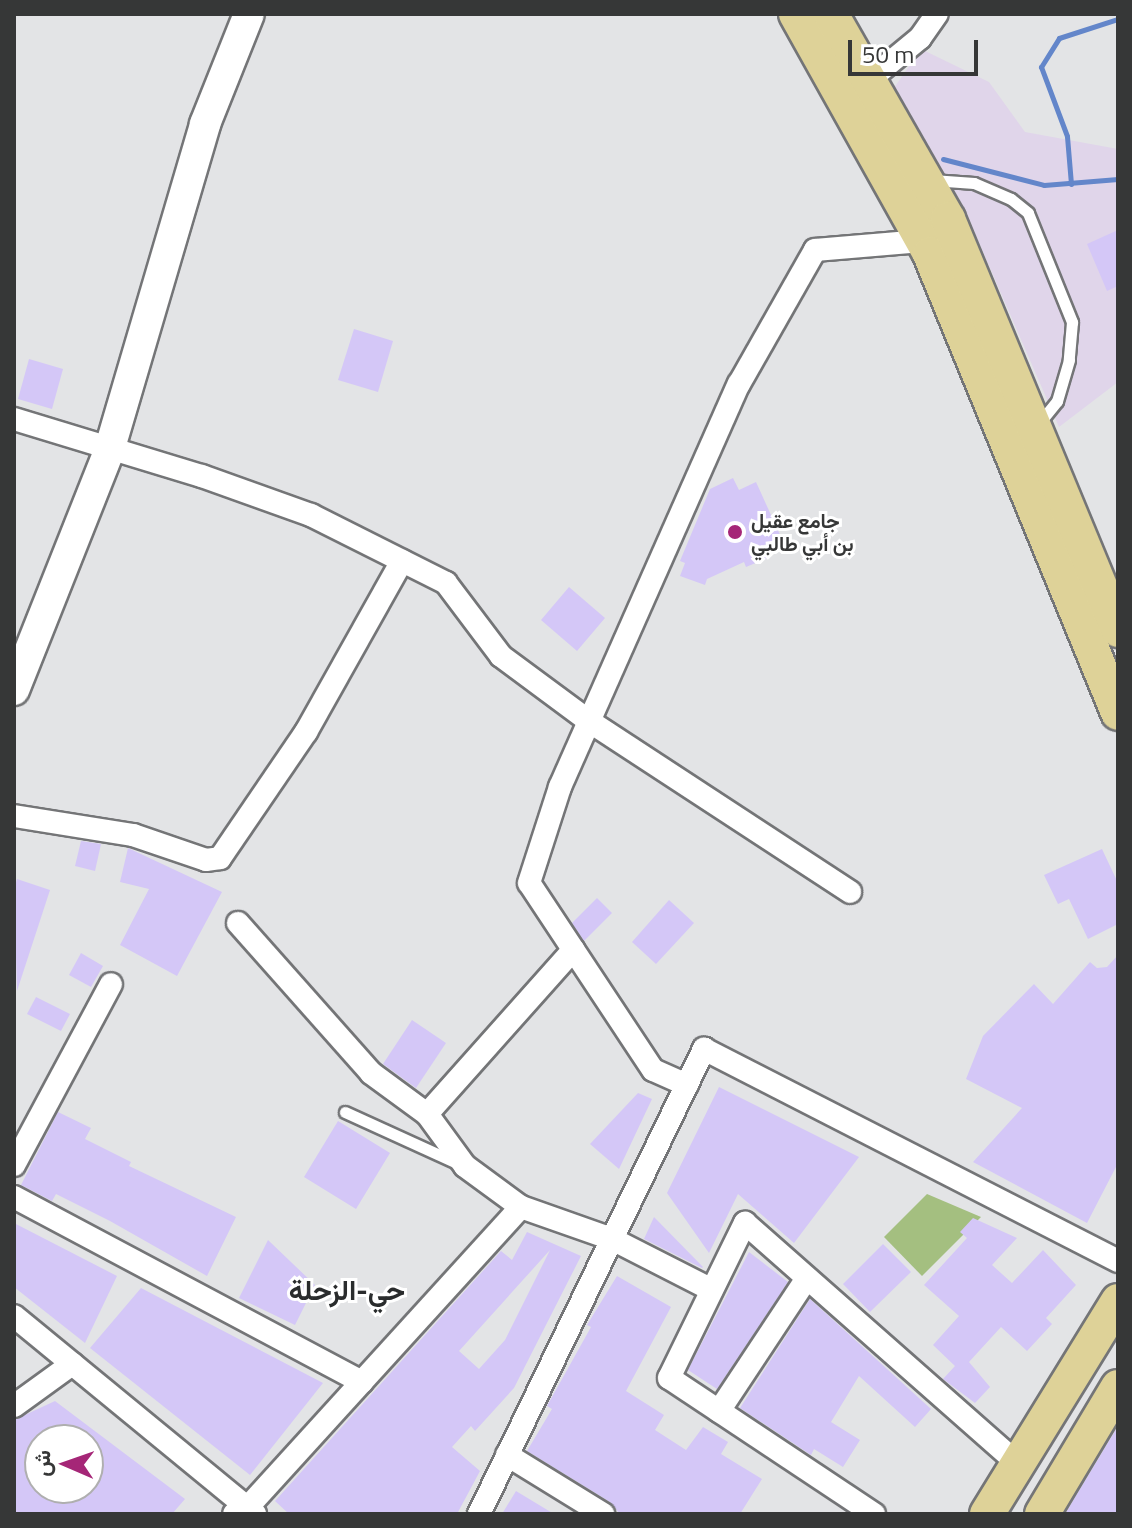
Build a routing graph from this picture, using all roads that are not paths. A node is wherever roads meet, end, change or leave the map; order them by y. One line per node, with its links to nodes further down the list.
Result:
1 (249, 14): 10 (street)
2 (796, 14): 7 (main road)
3 (831, 14): 5 (main road)
4 (937, 14): 5 (street)
5 (869, 80): 6 (main road)
6 (924, 180): 9 (main road); 9 (lane)
7 (922, 241): 14 (main road); 15 (street)
8 (14, 419): 10 (street)
9 (1034, 430): 12 (main road)
10 (109, 451): 11 (street); 13 (street)
11 (402, 561): 15 (street); 16 (street)
12 (1118, 630)
13 (14, 690)
14 (1118, 713)
15 (589, 721): 17 (street); 19 (street)
16 (14, 816)
17 (850, 892)
18 (238, 923): 23 (street)
19 (573, 950): 21 (street); 23 (street)
20 (111, 984): 24 (street)
21 (687, 1085): 28 (street); 29 (street)
22 (345, 1112): 25 (lane)
23 (427, 1114): 25 (street)
24 (14, 1165)
25 (465, 1166): 27 (street)
26 (14, 1197): 35 (street)
27 (521, 1207): 28 (street); 35 (street)
28 (612, 1239): 31 (street); 39 (street)
29 (1118, 1261)
30 (807, 1278): 31 (street); 38 (street); 40 (street)
31 (712, 1290): 38 (street)
32 (1118, 1301): 40 (main road)
33 (14, 1316): 34 (street)
34 (72, 1364): 37 (street); 42 (street)
35 (362, 1382): 42 (street)
36 (1118, 1387): 47 (main road)
37 (14, 1406)
38 (719, 1411): 41 (street)
39 (507, 1455): 43 (street); 44 (street)
40 (1018, 1464): 46 (main road)
41 (843, 1505): 45 (street)
42 (246, 1512)
43 (479, 1514)
44 (603, 1514)
45 (874, 1514)
46 (987, 1514)
47 (1042, 1514)

